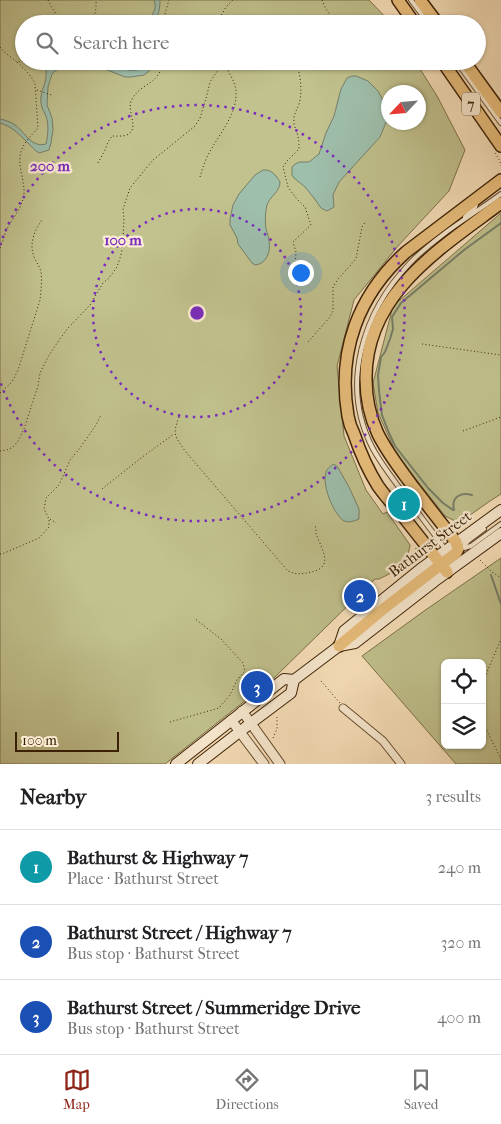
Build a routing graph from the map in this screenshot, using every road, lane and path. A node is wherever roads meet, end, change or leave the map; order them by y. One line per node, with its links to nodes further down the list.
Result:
1 (48, 0): 9 (path)
2 (96, 0): 10 (path)
3 (169, 0): 11 (path)
4 (233, 0): 12 (path)
5 (322, 0): 13 (path)
6 (398, 0): 14 (main road)
7 (411, 0): 15 (lane)
8 (420, 0): 16 (main road)
9 (57, 15)
10 (94, 15)
11 (165, 15)
12 (221, 15)
13 (330, 15)
14 (409, 15)
15 (422, 15)
16 (431, 15)
17 (0, 47): 18 (path)
18 (15, 60)
19 (24, 70): 27 (path)
20 (161, 70): 33 (path)
21 (218, 70): 54 (path)
22 (227, 70): 35 (path)
23 (299, 70): 44 (path)
24 (448, 70): 31 (main road, 7)
25 (463, 70): 30 (lane)
26 (471, 70): 29 (main road, 7)
27 (36, 90): 28 (path); 43 (path)
28 (52, 95)
29 (501, 112)
30 (501, 123)
31 (501, 146)
32 (500, 161): 34 (path)
33 (98, 163)
34 (501, 166)
35 (200, 177)
36 (501, 180): 38 (main road)
37 (501, 194): 42 (lane)
38 (480, 196): 42 (lane); 68 (main road)
39 (501, 203): 64 (main road)
40 (42, 220): 48 (path)
41 (366, 221): 45 (path)
42 (458, 224): 64 (lane)
43 (0, 248)
44 (295, 266)
45 (308, 342)
46 (422, 344): 47 (path)
47 (501, 355)
48 (0, 393)
49 (101, 414): 58 (path)
50 (179, 417): 53 (path)
51 (501, 417): 52 (path)
52 (463, 431)
53 (174, 434): 55 (path); 61 (path)
54 (0, 451)
55 (102, 489)
56 (501, 510): 64 (main road, Bathurst Street)
57 (501, 515): 64 (lane)
58 (49, 519): 59 (path); 65 (path)
59 (56, 523)
60 (501, 524): 64 (lane)
61 (315, 525)
62 (501, 533): 68 (main road)
63 (415, 546): 66 (path)
64 (455, 548): 68 (main road)
65 (0, 554)
66 (416, 557)
67 (480, 560): 69 (path)
68 (441, 565): 72 (main road)
69 (501, 578)
70 (194, 618): 80 (path)
71 (501, 639): 73 (path)
72 (339, 646): 74 (main road)
73 (486, 675)
74 (294, 680): 77 (main road); 81 (main road)
75 (321, 681): 76 (path)
76 (343, 708): 90 (street)
77 (242, 711): 79 (main road); 81 (street)
78 (277, 717): 84 (path)
79 (231, 720): 83 (street); 86 (main road)
80 (170, 722)
81 (250, 723): 83 (main road); 89 (street)
82 (486, 729): 85 (path)
83 (240, 732): 87 (main road); 88 (street)
84 (272, 738)
85 (501, 759)
86 (176, 764)
87 (198, 764)
88 (264, 764)
89 (280, 764)
90 (401, 764)

